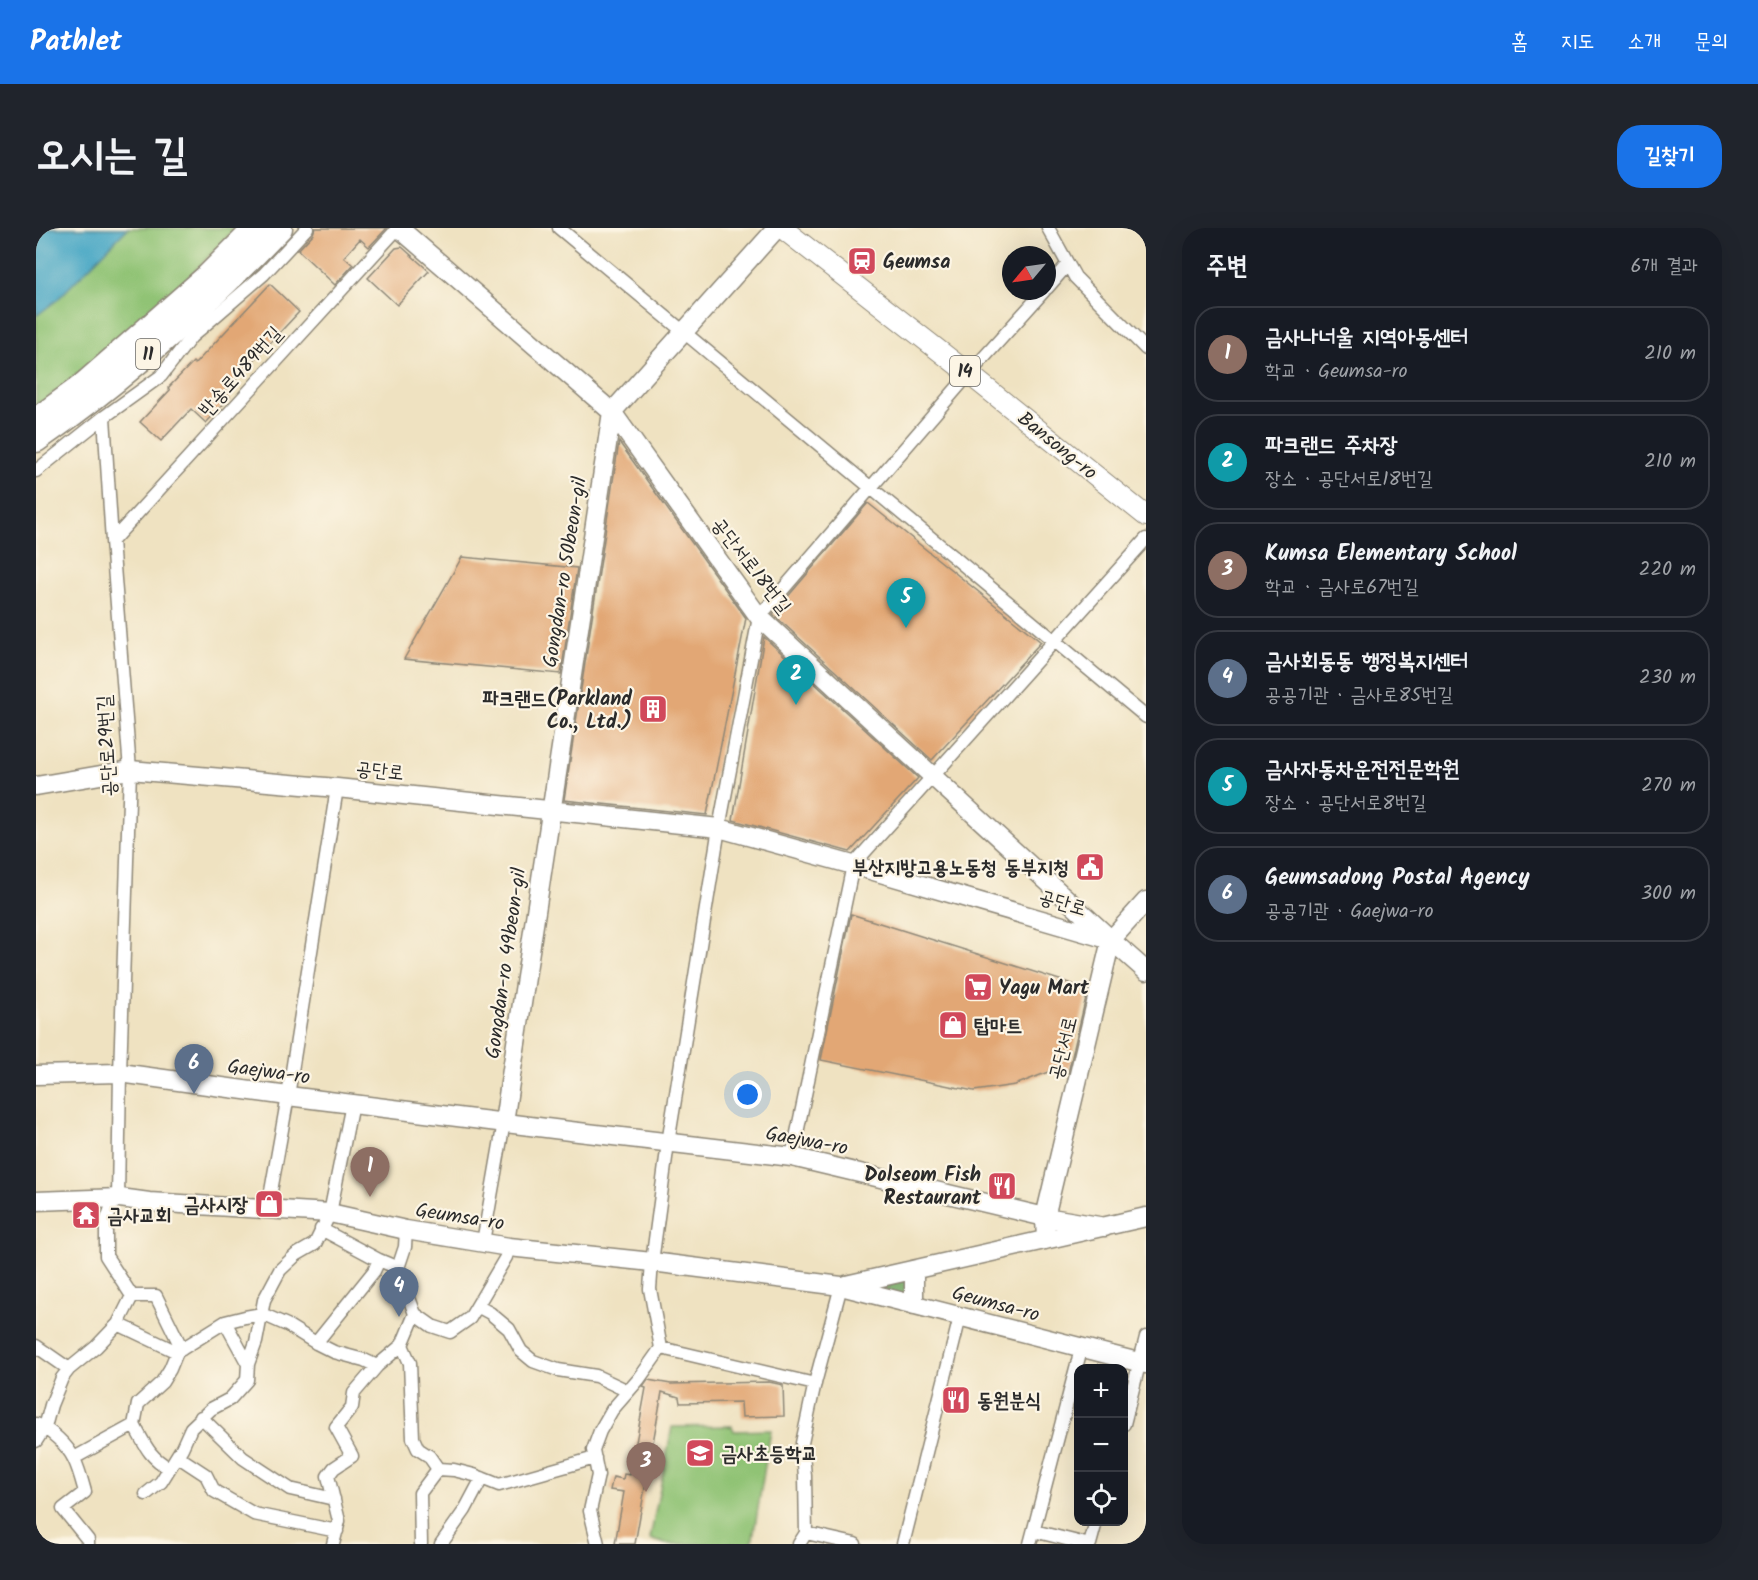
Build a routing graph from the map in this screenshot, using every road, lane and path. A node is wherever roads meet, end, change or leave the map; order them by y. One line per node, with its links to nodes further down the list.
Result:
1 (256, 228): 9 (highway, 11)
2 (280, 228): 9 (highway, 11)
3 (307, 228): 17 (street)
4 (399, 228): 16 (street, 공단서로18번길); 24 (street, 반송로489번길)
5 (559, 228): 13 (street)
6 (777, 228): 13 (street)
7 (782, 228): 15 (main road, Bansong-ro / 14)
8 (1048, 228): 10 (street)
9 (245, 252): 18 (highway, 11); 19 (highway, 11)
10 (1068, 265): 11 (street); 14 (street)
11 (1056, 278)
12 (1036, 300): 15 (street)
13 (684, 332): 16 (street); 21 (street)
14 (1146, 349)
15 (969, 374): 21 (street); 22 (main road, Bansong-ro / 14)
16 (612, 412): 25 (street, 공단서로18번길); 32 (street, Gongdan-ro 50beon-gil)
17 (104, 417): 20 (street); 24 (street, 공단로29번길)
18 (36, 420)
19 (36, 440)
20 (36, 471)
21 (871, 488): 25 (street); 26 (street)
22 (1146, 516)
23 (1146, 539): 26 (street)
24 (112, 541): 28 (street, 공단로29번길)
25 (759, 616): 29 (street, 공단서로18번길); 33 (street)
26 (1055, 641): 27 (street); 29 (street)
27 (1146, 717)
28 (130, 770): 30 (street, 공단로); 31 (street, 공단로); 38 (street, 공단로29번길)
29 (932, 777): 34 (street); 36 (street, 공단서로18번길)
30 (36, 786)
31 (337, 788): 32 (street, 공단로); 40 (street)
32 (551, 811): 33 (street, 공단로); 42 (street, Gongdan-ro 49beon-gil)
33 (719, 828): 34 (street, 공단로); 43 (street)
34 (853, 865): 36 (street, 공단로); 44 (street)
35 (1146, 901): 36 (street, 공단서로)
36 (1111, 940): 37 (street, 공단로); 48 (street, 공단서로)
37 (1146, 971)
38 (120, 1073): 39 (street, Gaejwa-ro); 40 (street, Gaejwa-ro); 45 (street, 공단로29번길)
39 (36, 1075)
40 (288, 1096): 41 (street, Gaejwa-ro); 47 (street)
41 (352, 1104): 42 (street, Gaejwa-ro); 50 (street)
42 (504, 1122): 43 (street, Gaejwa-ro); 54 (street)
43 (668, 1143): 44 (street, Gaejwa-ro); 57 (street)
44 (792, 1157): 48 (street, Gaejwa-ro)
45 (118, 1198): 46 (street, Geumsa-ro); 47 (street, Geumsa-ro); 61 (street)
46 (36, 1201)
47 (268, 1208): 50 (street, Geumsa-ro)
48 (1045, 1217): 51 (street, Gaejwa-ro); 53 (street, 공단서로)
49 (1146, 1217): 51 (street, Gaejwa-ro)
50 (325, 1221): 52 (street, Geumsa-ro); 56 (street); 64 (street)
51 (1105, 1227): 53 (street, Geumsa-ro)
52 (406, 1230): 54 (street, Geumsa-ro); 58 (street)
53 (1046, 1240): 59 (street, Geumsa-ro)
54 (483, 1242): 55 (street, Geumsa-ro)
55 (509, 1247): 57 (street, Geumsa-ro); 63 (street)
56 (379, 1260): 58 (street); 70 (street)
57 (652, 1262): 60 (street, Geumsa-ro); 73 (street)
58 (398, 1268): 65 (street)
59 (914, 1269): 60 (street, Geumsa-ro); 62 (street)
60 (841, 1286): 62 (street, Geumsa-ro); 80 (street)
61 (132, 1296): 68 (street); 75 (street)
62 (914, 1305): 66 (street, Geumsa-ro)
63 (477, 1306): 65 (street); 81 (street)
64 (262, 1314): 67 (street); 70 (street); 77 (street)
65 (415, 1314): 72 (street)
66 (960, 1317): 74 (street, Geumsa-ro); 106 (street)
67 (225, 1322): 75 (street); 77 (street)
68 (118, 1324): 75 (street); 79 (street)
69 (1146, 1337): 76 (street)
70 (316, 1343): 78 (street)
71 (36, 1346): 79 (street)
72 (402, 1346): 78 (street); 91 (street)
73 (661, 1348): 80 (street); 81 (street)
74 (1081, 1349): 76 (street, Geumsa-ro); 96 (street)
75 (179, 1351): 84 (street)
76 (1143, 1363): 83 (street)
77 (248, 1364): 82 (street)
78 (377, 1366): 94 (street)
79 (69, 1369): 85 (street)
80 (814, 1384): 98 (street)
81 (628, 1391): 89 (street)
82 (201, 1417): 87 (street); 94 (street)
83 (1126, 1418)
84 (134, 1425): 88 (street); 90 (street)
85 (40, 1426): 86 (street); 88 (street)
86 (36, 1441)
87 (177, 1456): 90 (street); 97 (street)
88 (74, 1458): 99 (street)
89 (595, 1458): 92 (street); 103 (street)
90 (169, 1468): 93 (street)
91 (438, 1469): 92 (street); 101 (street)
92 (482, 1478): 102 (street)
93 (146, 1494)
94 (334, 1499): 97 (street)
95 (1095, 1526): 109 (street)
96 (1034, 1530): 107 (street); 108 (street)
97 (337, 1531): 100 (street)
98 (806, 1533): 104 (street); 105 (street)
99 (88, 1544)
100 (333, 1544)
101 (421, 1544)
102 (441, 1544)
103 (598, 1544)
104 (799, 1544)
105 (855, 1544)
106 (903, 1544)
107 (1030, 1544)
108 (1086, 1544)
109 (1090, 1544)

